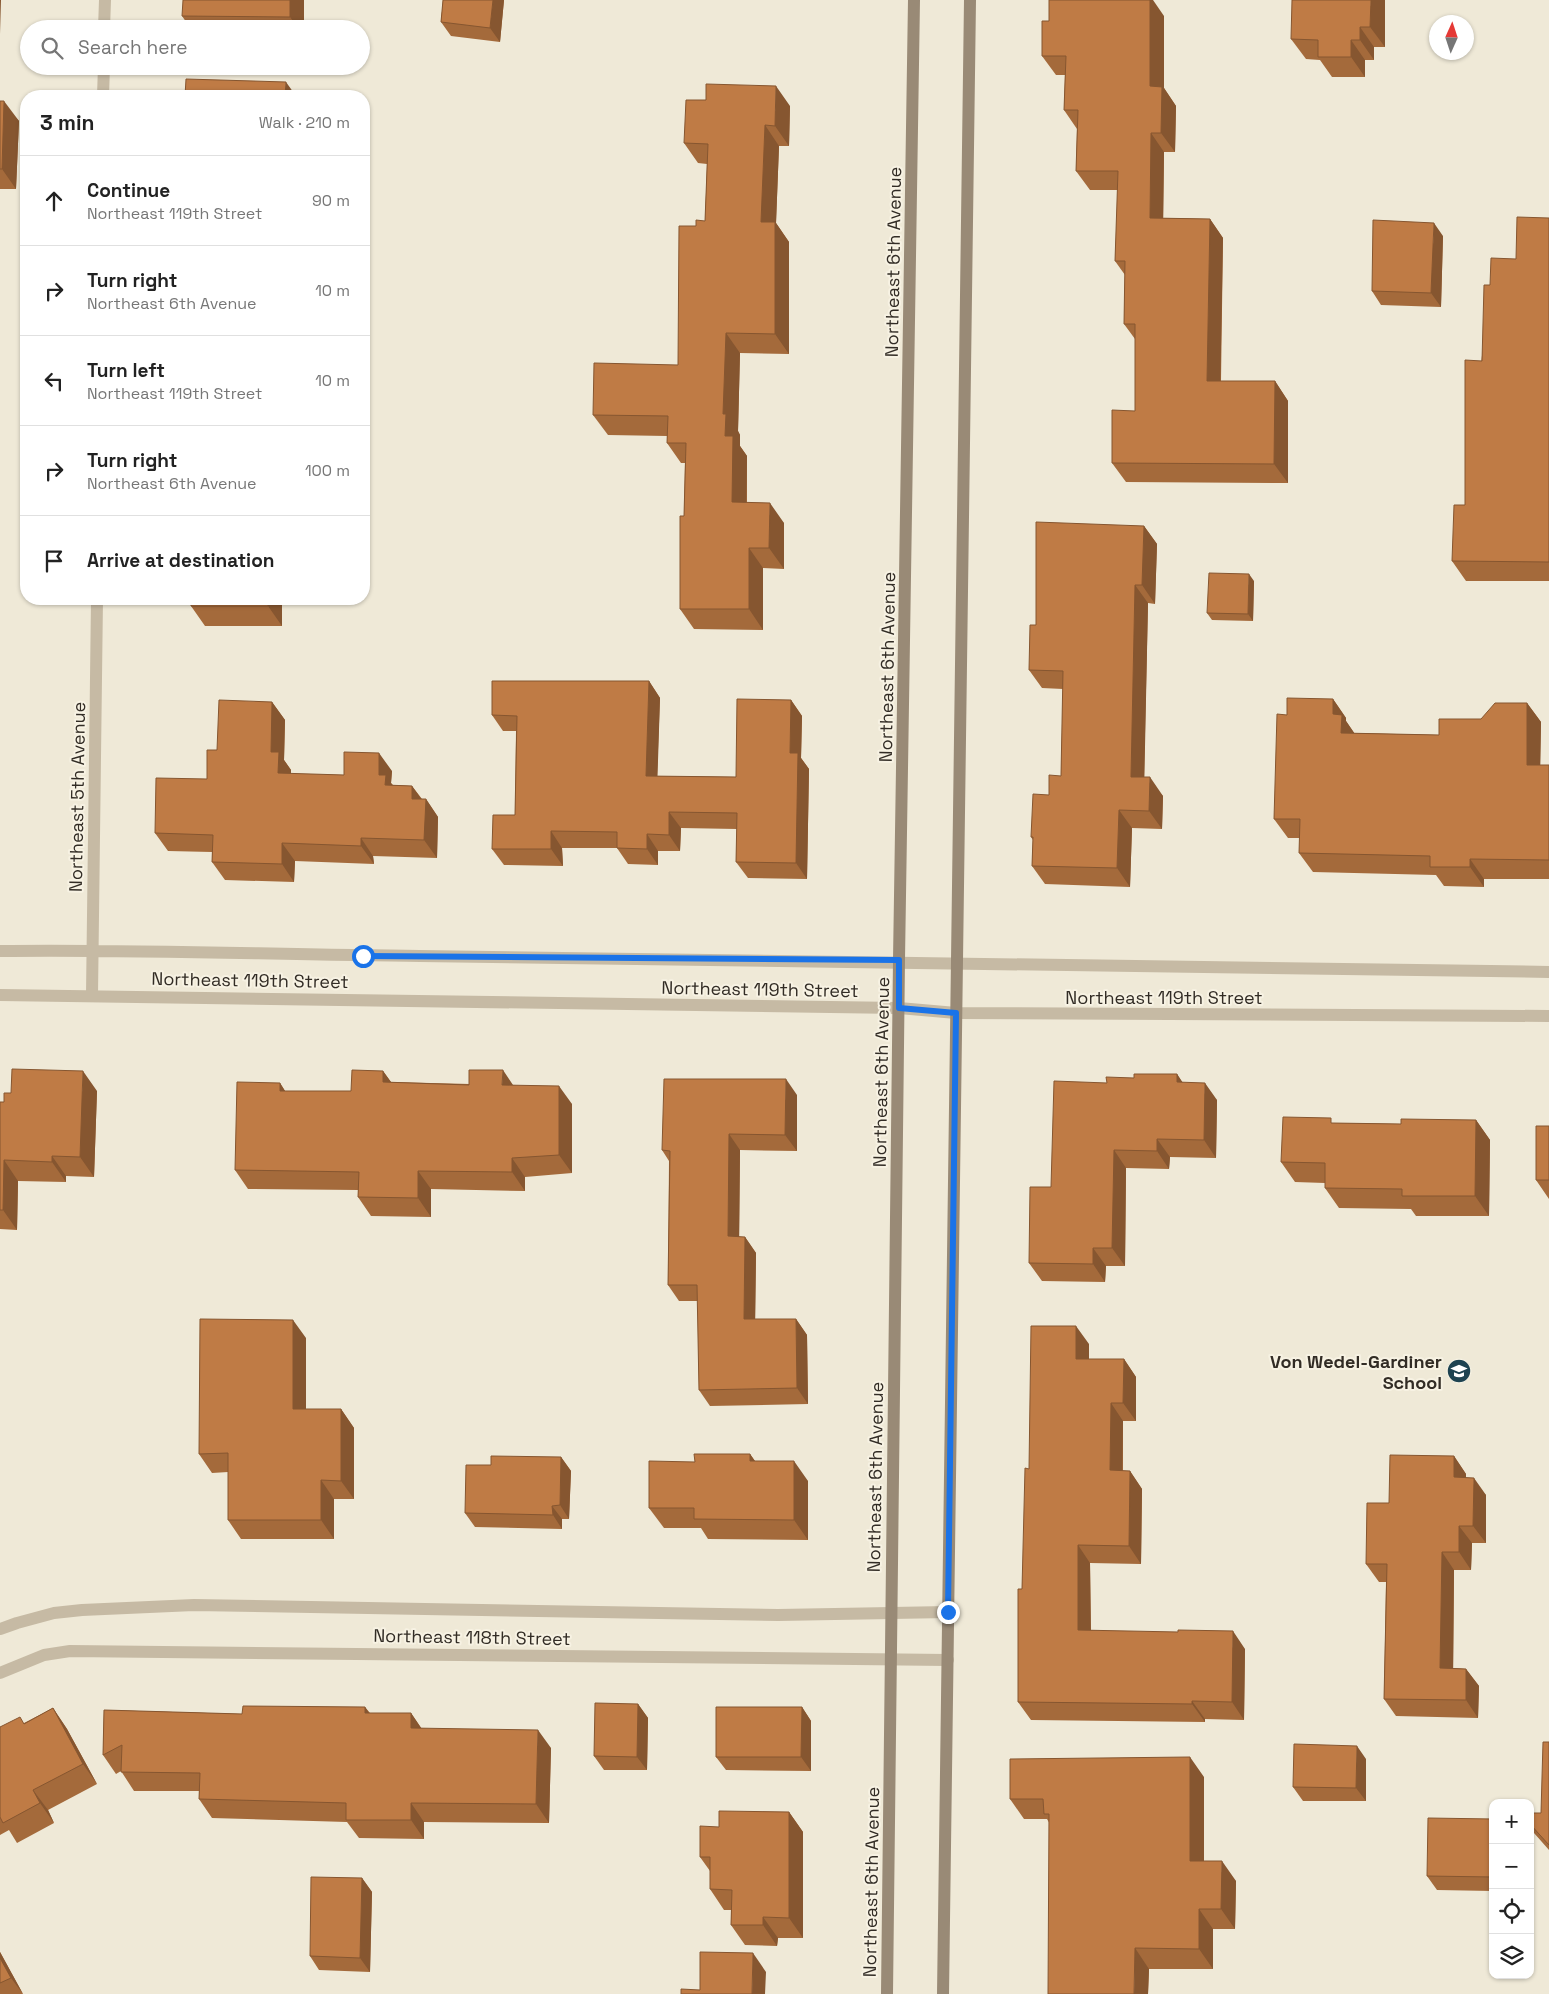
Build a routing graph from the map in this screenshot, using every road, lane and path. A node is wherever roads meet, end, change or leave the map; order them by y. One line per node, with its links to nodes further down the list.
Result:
1 (105, 0): 4 (street)
2 (914, 0): 10 (main road, Northeast 6th Avenue)
3 (970, 0): 11 (main road)
4 (104, 20)
5 (104, 75): 6 (street)
6 (103, 90)
7 (97, 605): 8 (street, Northeast 5th Avenue)
8 (93, 950): 9 (street, Northeast 119th Street); 10 (street, Northeast 119th Street); 14 (street, Northeast 5th Avenue)
9 (0, 951)
10 (899, 960): 11 (street, Northeast 119th Street); 15 (main road, Northeast 6th Avenue)
11 (956, 961): 12 (street, Northeast 119th Street); 16 (main road)
12 (1549, 972)
13 (0, 995): 14 (street, Northeast 119th Street)
14 (92, 995): 15 (street, Northeast 119th Street)
15 (899, 1008): 16 (street, Northeast 119th Street); 18 (main road, Northeast 6th Avenue)
16 (956, 1013): 17 (street, Northeast 119th Street); 19 (main road)
17 (1549, 1016)
18 (891, 1611): 19 (street, Northeast 118th Street); 20 (street, Northeast 118th Street); 21 (main road, Northeast 6th Avenue)
19 (948, 1612): 22 (main road)
20 (0, 1629)
21 (891, 1659): 22 (street, Northeast 118th Street); 23 (street, Northeast 118th Street); 24 (main road, Northeast 6th Avenue)
22 (948, 1660): 25 (main road)
23 (0, 1673)
24 (887, 1994)
25 (943, 1994)

